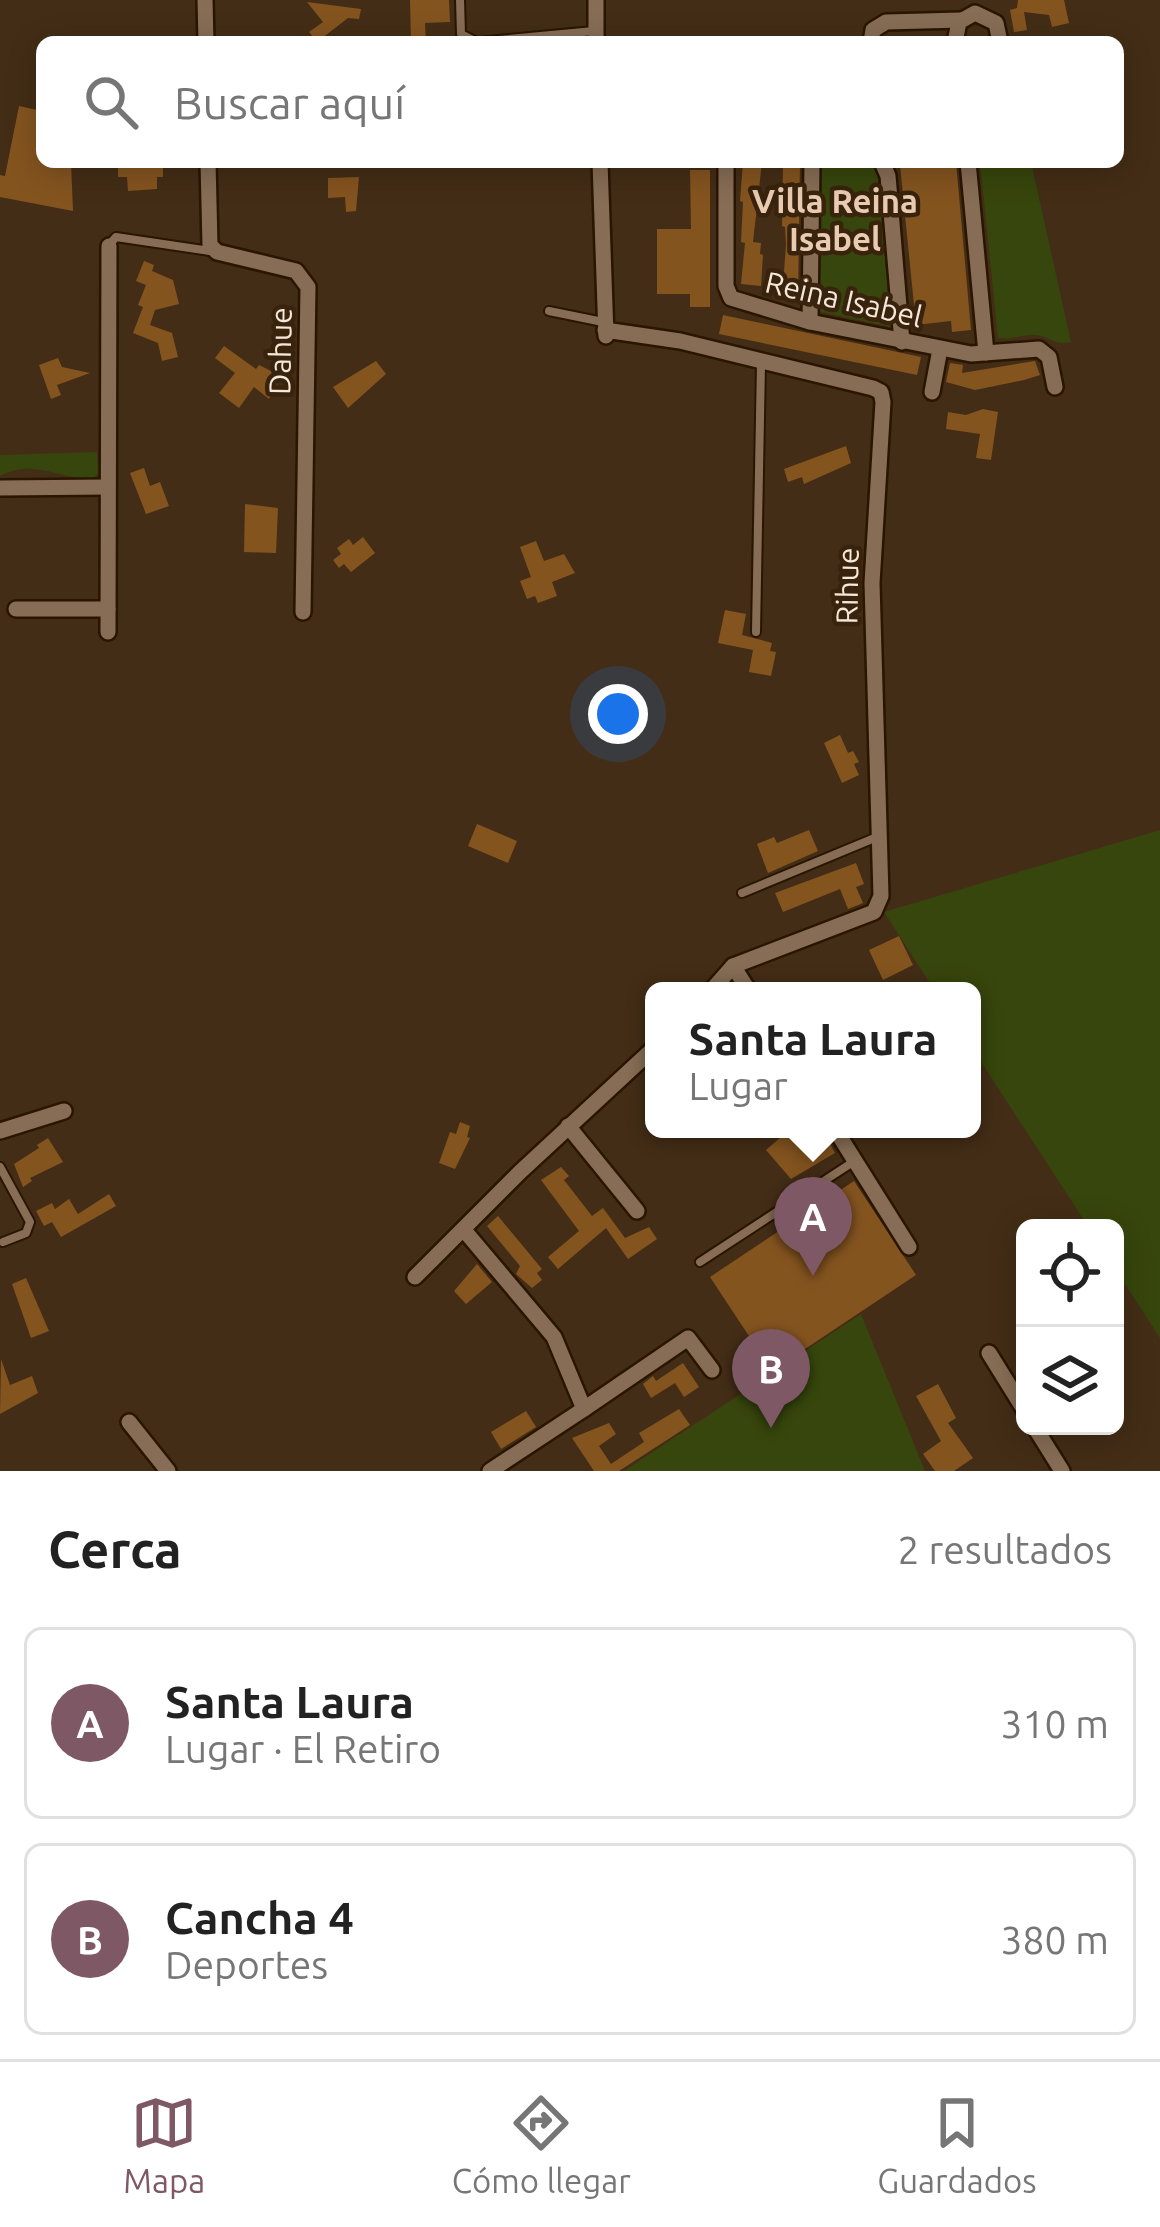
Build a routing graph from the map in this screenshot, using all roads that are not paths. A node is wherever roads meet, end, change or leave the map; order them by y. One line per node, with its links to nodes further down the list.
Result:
1 (205, 0): 7 (street)
2 (460, 0): 8 (lane)
3 (596, 0): 9 (street)
4 (992, 0): 6 (street)
5 (971, 11): 6 (street); 10 (street)
6 (996, 23): 11 (street)
7 (206, 36)
8 (465, 36)
9 (596, 36)
10 (872, 36)
11 (999, 36)
12 (208, 168): 19 (street)
13 (600, 168): 22 (street)
14 (726, 168): 21 (street, Reina Isabel)
15 (812, 168): 21 (street)
16 (885, 168): 23 (street)
17 (969, 168): 25 (street)
18 (109, 246): 19 (lane); 29 (street)
19 (217, 252): 33 (street, Dahue)
20 (549, 311): 22 (lane)
21 (810, 322): 23 (street, Reina Isabel)
22 (605, 329): 26 (street, Rihue)
23 (902, 342): 24 (street, Reina Isabel)
24 (940, 349): 25 (street, Reina Isabel); 28 (street)
25 (986, 353): 27 (street, Reina Isabel)
26 (760, 362): 35 (lane); 36 (street, Rihue)
27 (1055, 387)
28 (932, 392)
29 (108, 487): 30 (street); 32 (street)
30 (0, 488)
31 (16, 608): 32 (street)
32 (108, 609): 34 (street)
33 (303, 612)
34 (108, 632)
35 (756, 632)
36 (877, 838): 37 (lane); 38 (street, Rihue)
37 (742, 892)
38 (733, 966): 39 (street); 40 (street)
39 (719, 982)
40 (743, 982)
41 (645, 1056): 43 (street)
42 (64, 1111): 44 (street)
43 (568, 1126): 48 (street); 49 (street)
44 (0, 1131)
45 (840, 1138): 46 (street)
46 (853, 1162): 51 (street); 52 (lane)
47 (0, 1167): 50 (lane)
48 (637, 1211)
49 (464, 1230): 53 (street); 57 (street)
50 (3, 1242)
51 (909, 1247)
52 (700, 1262)
53 (415, 1277)
54 (989, 1353): 56 (street)
55 (712, 1370): 57 (street)
56 (1016, 1396)
57 (584, 1409): 61 (street)
58 (130, 1422): 60 (street)
59 (1040, 1435): 62 (street)
60 (168, 1471)
61 (490, 1471)
62 (1062, 1471)

